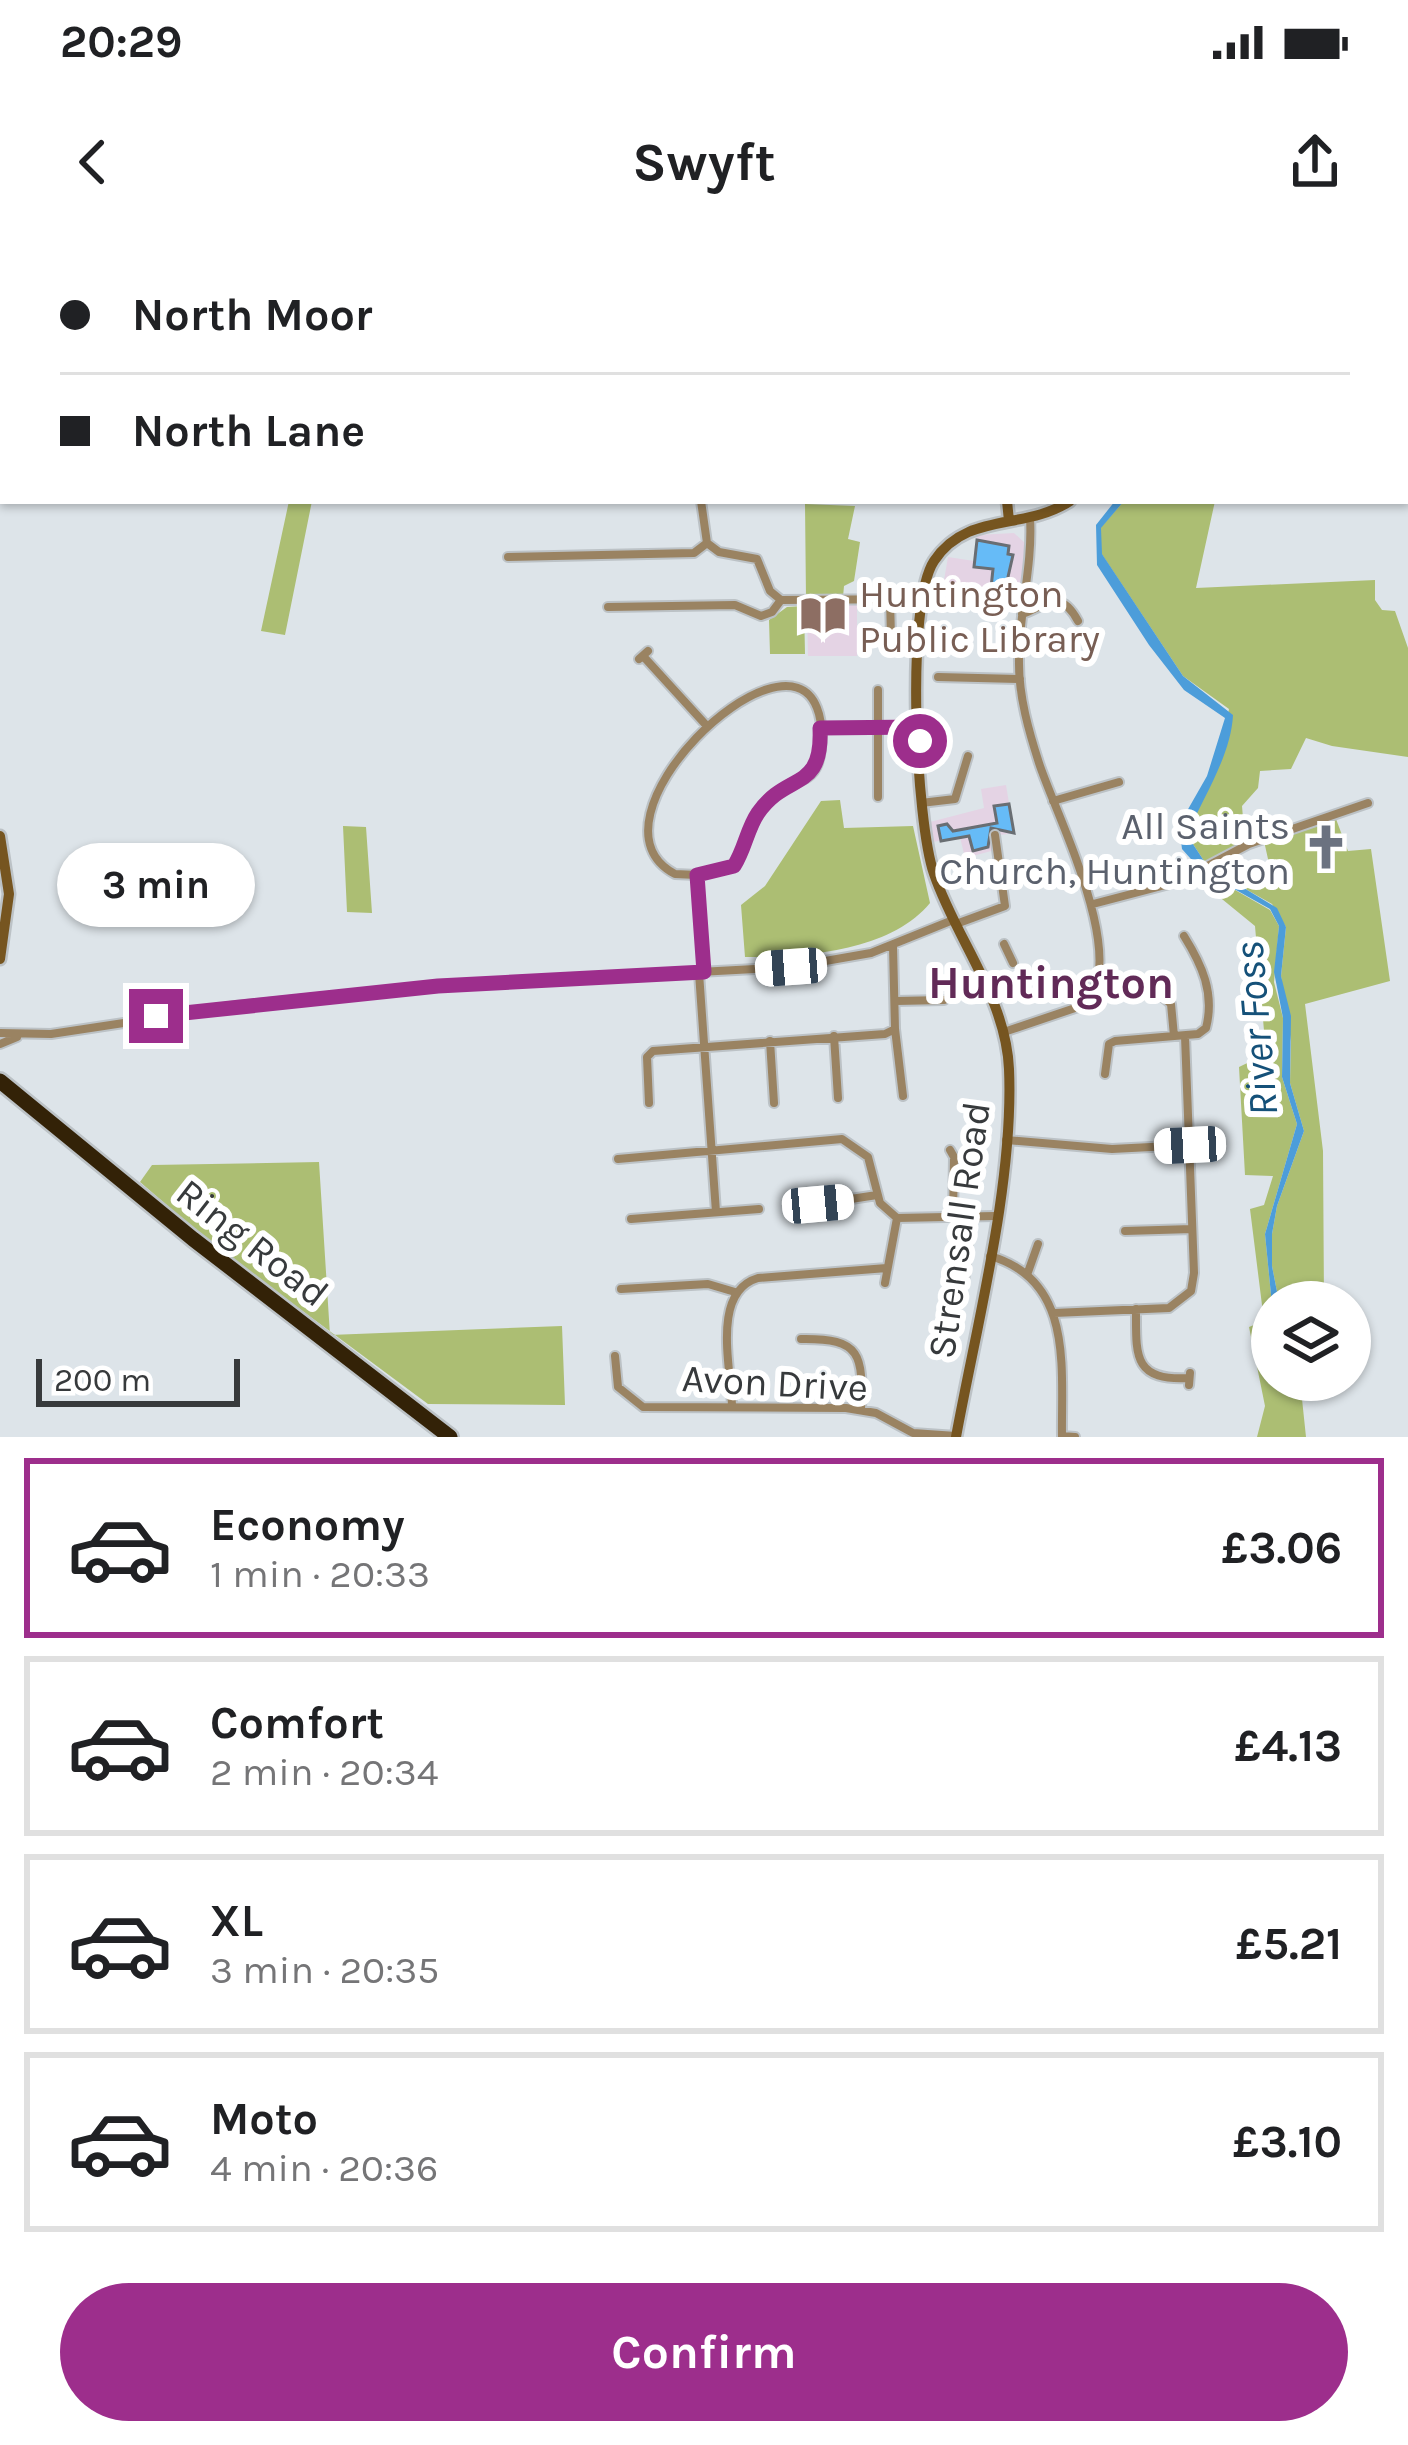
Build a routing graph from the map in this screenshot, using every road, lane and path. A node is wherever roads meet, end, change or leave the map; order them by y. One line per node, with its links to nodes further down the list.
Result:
1 (701, 504): 6 (street)
2 (1007, 504): 5 (street)
3 (1063, 504): 4 (street)
4 (1030, 518): 5 (street); 12 (street)
5 (1009, 521): 9 (street)
6 (707, 544): 7 (street); 10 (street)
7 (508, 557)
8 (890, 599): 9 (street); 10 (street); 14 (street)
9 (920, 599): 20 (street, Strensall Road)
10 (781, 600): 11 (street)
11 (608, 607)
12 (1022, 614): 13 (street); 17 (street)
13 (1078, 621)
14 (891, 637)
15 (644, 655): 19 (street)
16 (938, 677): 17 (street)
17 (1020, 679): 26 (street)
18 (878, 689): 22 (street)
19 (706, 725): 21 (street); 31 (street)
20 (920, 727): 22 (street); 27 (street, Strensall Road)
21 (820, 728): 22 (street); 31 (street)
22 (878, 728): 25 (street)
23 (968, 756): 27 (street)
24 (1119, 782): 26 (street)
25 (878, 797)
26 (1053, 801): 32 (street)
27 (920, 802): 33 (street, Strensall Road)
28 (1368, 803): 32 (street)
29 (995, 835): 33 (street)
30 (0, 836): 37 (street)
31 (697, 875): 39 (street)
32 (1093, 904): 44 (street)
33 (954, 922): 36 (street); 44 (street, Strensall Road)
34 (1184, 936): 48 (street)
35 (1004, 944): 38 (street)
36 (893, 946): 39 (street); 41 (street)
37 (0, 959)
38 (1013, 963)
39 (701, 972): 46 (street); 51 (street)
40 (1164, 998): 48 (street)
41 (896, 1000): 42 (street); 43 (street)
42 (944, 1000)
43 (895, 1030): 47 (street); 56 (street)
44 (1002, 1032): 60 (street, Strensall Road)
45 (0, 1033): 46 (street)
46 (19, 1036): 50 (street)
47 (834, 1036): 49 (street); 57 (street)
48 (1180, 1036): 53 (street); 61 (street)
49 (770, 1041): 51 (street); 59 (street)
50 (0, 1043)
51 (704, 1046): 58 (street); 62 (street)
52 (0, 1065): 55 (highway, Ring Road)
53 (1105, 1074)
54 (0, 1081): 55 (highway, Ring Road)
55 (20, 1093): 93 (highway, Ring Road)
56 (903, 1096)
57 (838, 1098)
58 (649, 1102)
59 (774, 1102)
60 (1005, 1140): 61 (street); 70 (street, Strensall Road)
61 (1190, 1145): 74 (street)
62 (712, 1150): 64 (street); 65 (street); 68 (street)
63 (950, 1150): 71 (street)
64 (618, 1159)
65 (877, 1196): 66 (street); 72 (street)
66 (818, 1204)
67 (759, 1209): 68 (street)
68 (716, 1212): 73 (street)
69 (971, 1215): 70 (street); 71 (street); 80 (street)
70 (995, 1216): 77 (street, Strensall Road)
71 (953, 1217): 72 (street)
72 (897, 1218): 78 (street)
73 (631, 1219)
74 (1192, 1229): 75 (street); 84 (street)
75 (1124, 1231)
76 (1038, 1242): 79 (street)
77 (988, 1256): 79 (street); 91 (street, Strensall Road)
78 (887, 1268): 81 (street); 83 (street)
79 (1028, 1275): 85 (street)
80 (964, 1281)
81 (885, 1282)
82 (621, 1289): 83 (street)
83 (735, 1292): 89 (street)
84 (1136, 1309): 85 (street); 88 (street)
85 (1054, 1312): 92 (street)
86 (807, 1342): 90 (street)
87 (617, 1361): 89 (street, Avon Drive)
88 (1190, 1379)
89 (732, 1406): 90 (street, Avon Drive)
90 (861, 1410): 91 (street, Avon Drive)
91 (956, 1436)
92 (1062, 1436): 94 (street)
93 (450, 1437)
94 (1075, 1437)

